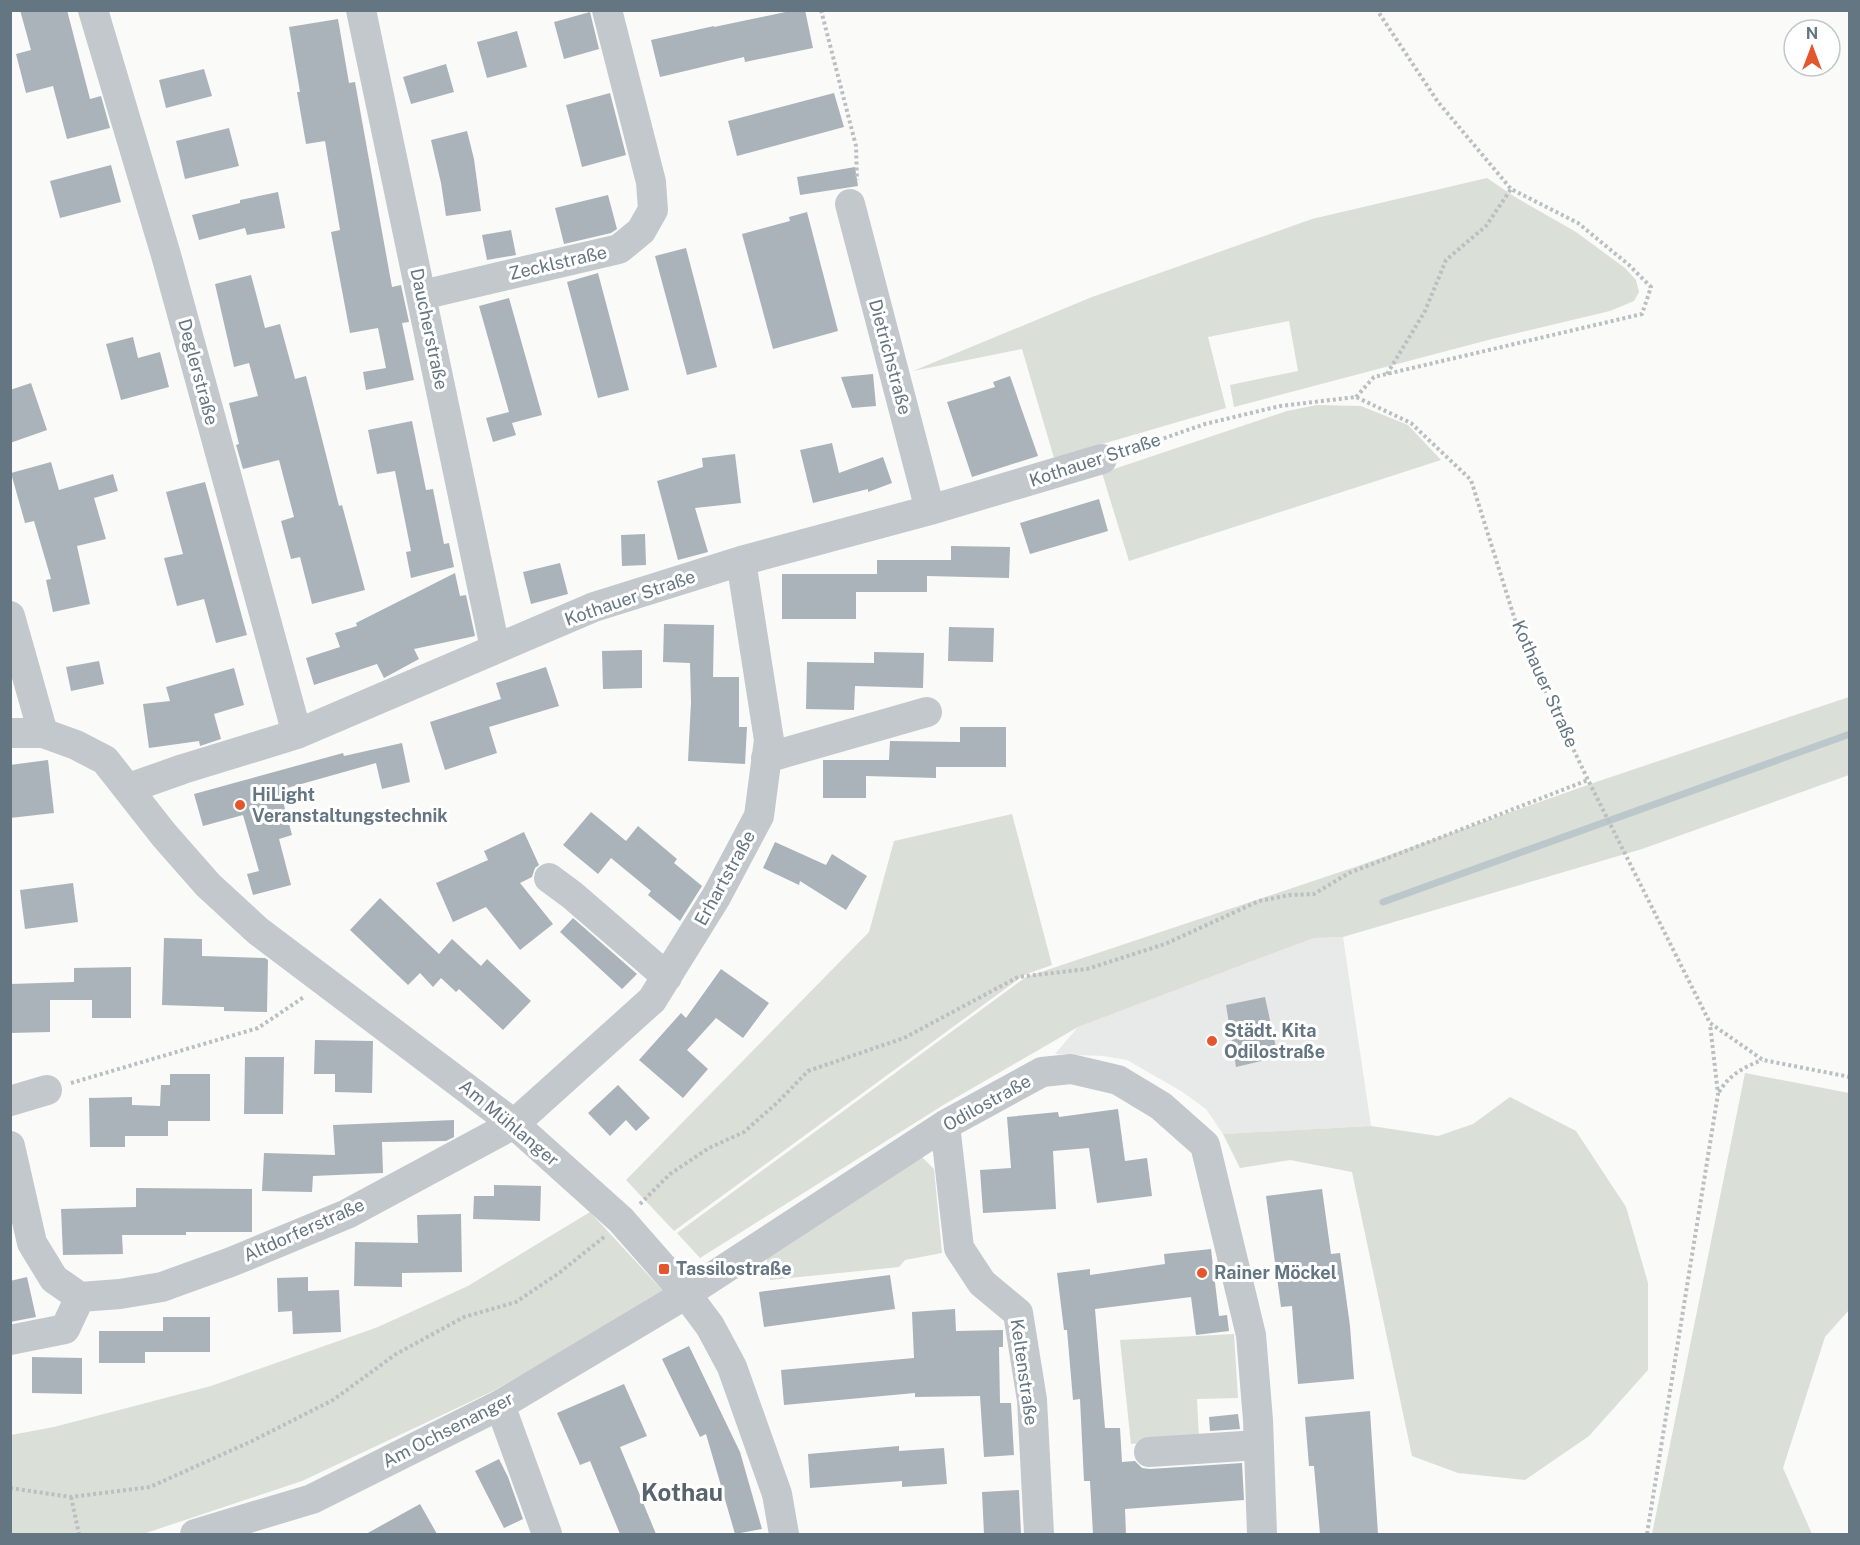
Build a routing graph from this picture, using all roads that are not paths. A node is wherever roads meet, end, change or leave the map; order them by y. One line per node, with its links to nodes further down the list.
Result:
1 (93, 10): 14 (street, Deglerstraße)
2 (361, 10): 5 (street, Daucherstraße)
3 (607, 10): 5 (street, Zecklstraße)
4 (850, 204): 7 (street, Dietrichstraße)
5 (422, 296): 10 (street, Daucherstraße)
6 (1102, 459): 7 (street, Kothauer Straße)
7 (930, 510): 8 (street, Kothauer Straße)
8 (741, 561): 10 (street, Kothauer Straße); 15 (street, Erhartstraße)
9 (10, 616): 13 (street)
10 (495, 648): 14 (street, Kothauer Straße)
11 (927, 712): 15 (street)
12 (10, 733): 13 (street)
13 (43, 733): 16 (street)
14 (297, 734): 16 (street, Kothauer Straße)
15 (766, 758): 18 (street, Erhartstraße)
16 (129, 788): 21 (street, Am Mühlanger)
17 (549, 878): 18 (street)
18 (667, 977): 21 (street, Erhartstraße)
19 (47, 1090): 20 (street)
20 (10, 1101)
21 (514, 1124): 24 (street, Am Mühlanger); 25 (street, Altdorferstraße)
22 (945, 1125): 24 (street, Odilostraße); 28 (street, Odilostraße); 33 (street, Keltenstraße)
23 (10, 1146): 25 (street)
24 (686, 1294): 27 (street, Am Ochsenanger); 32 (street, Am Mühlanger)
25 (80, 1297): 26 (street)
26 (10, 1340)
27 (500, 1405): 30 (street, Am Ochsenanger); 31 (street)
28 (1259, 1445): 29 (street); 34 (street, Odilostraße)
29 (1149, 1452)
30 (195, 1534)
31 (547, 1534)
32 (784, 1534)
33 (1039, 1534)
34 (1262, 1534)

